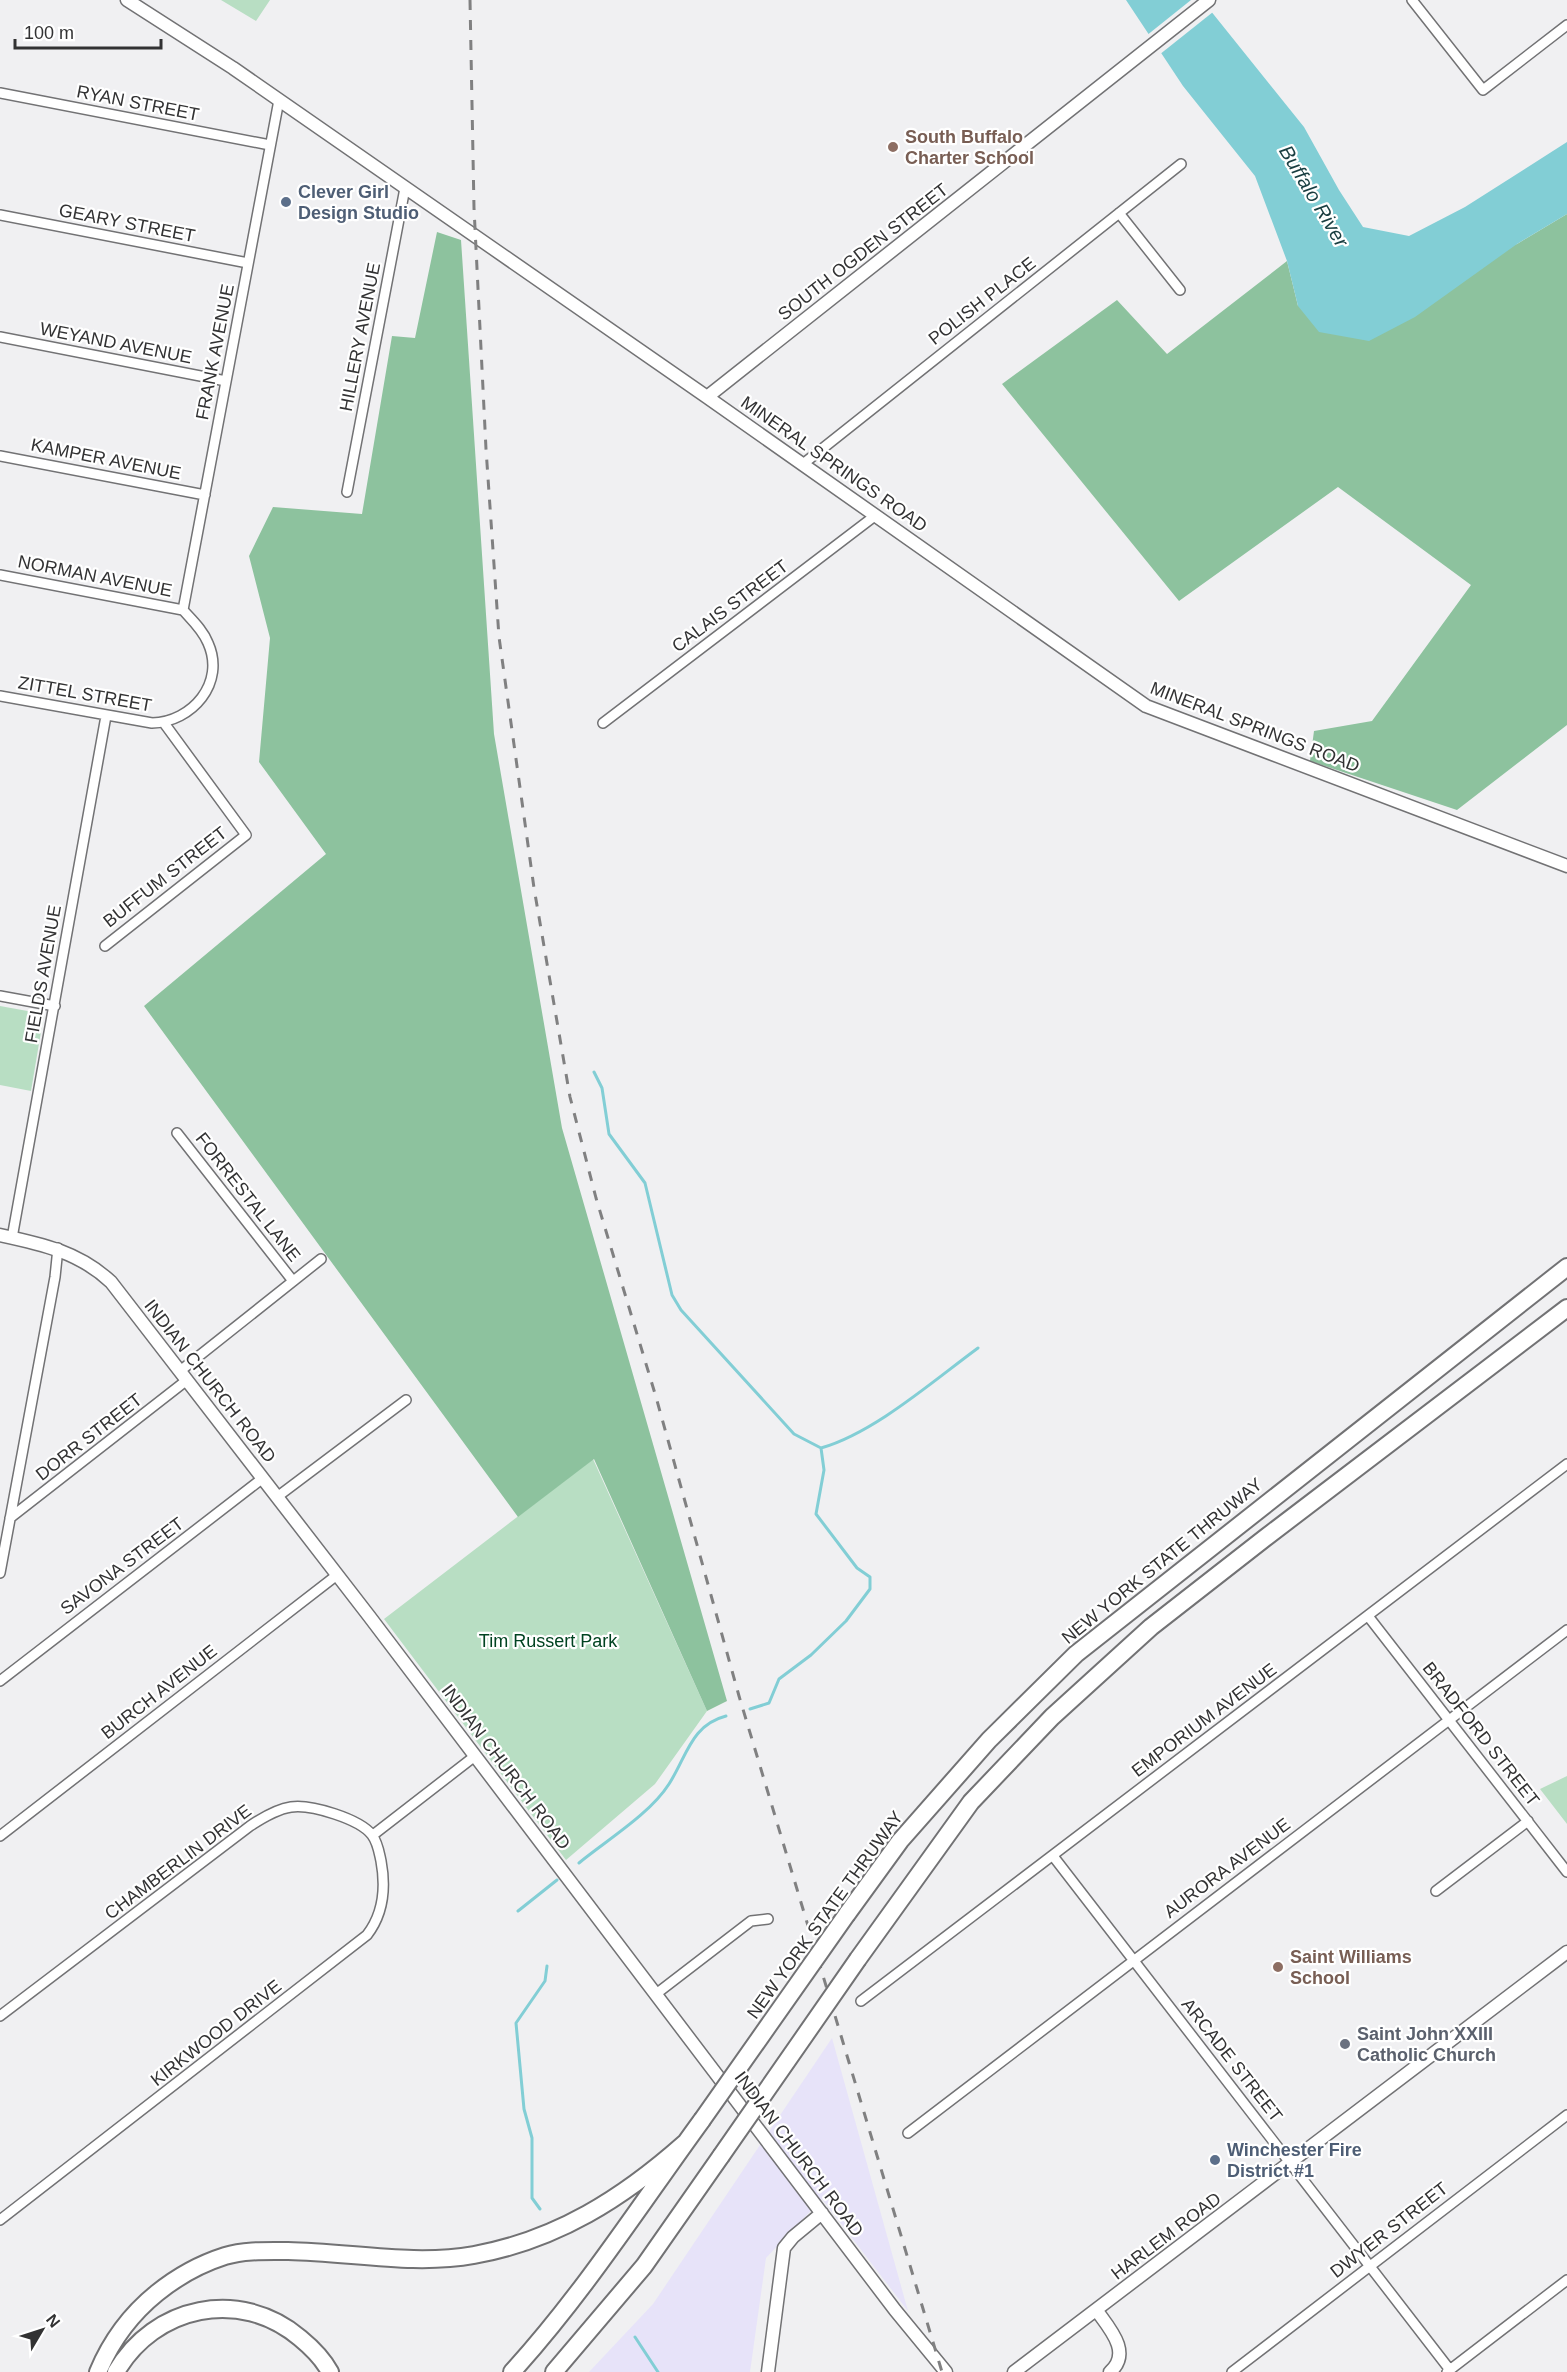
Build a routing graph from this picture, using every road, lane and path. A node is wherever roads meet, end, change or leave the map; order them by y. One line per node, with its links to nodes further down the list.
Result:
1 (127, 0): 6 (street, MINERAL SPRINGS ROAD)
2 (1412, 0): 4 (street)
3 (1207, 1): 16 (street, SOUTH OGDEN STREET)
4 (1567, 25)
5 (0, 93): 7 (street, RYAN STREET)
6 (279, 100): 7 (street, FRANK AVENUE); 9 (street, MINERAL SPRINGS ROAD)
7 (270, 145): 12 (street, FRANK AVENUE)
8 (1181, 164): 10 (street, POLISH PLACE)
9 (405, 188): 16 (street, MINERAL SPRINGS ROAD); 19 (street, HILLERY AVENUE)
10 (1119, 213): 13 (street); 18 (street, POLISH PLACE)
11 (0, 215): 12 (street, GEARY STREET)
12 (248, 263): 15 (street, FRANK AVENUE)
13 (1180, 290)
14 (0, 337): 15 (street, WEYAND AVENUE)
15 (226, 381): 20 (street, FRANK AVENUE)
16 (707, 397): 18 (street, MINERAL SPRINGS ROAD)
17 (0, 456): 20 (street, KAMPER AVENUE)
18 (803, 464): 21 (street, MINERAL SPRINGS ROAD)
19 (347, 492)
20 (205, 495): 23 (street, FRANK AVENUE)
21 (876, 514): 27 (street, CALAIS STREET); 28 (street, MINERAL SPRINGS ROAD)
22 (0, 575): 23 (street, NORMAN AVENUE)
23 (183, 610): 26 (street)
24 (0, 696): 25 (street, ZITTEL STREET)
25 (106, 716): 26 (street, ZITTEL STREET); 31 (street, FIELDS AVENUE)
26 (164, 723): 29 (street, BUFFUM STREET)
27 (603, 723)
28 (1567, 866)
29 (105, 946)
30 (0, 996): 31 (street)
31 (55, 1006): 33 (street, FIELDS AVENUE)
32 (177, 1133): 37 (street, FORRESTAL LANE)
33 (6, 1237): 34 (street, INDIAN CHURCH ROAD)
34 (58, 1248): 39 (street, INDIAN CHURCH ROAD); 44 (street)
35 (321, 1259): 37 (street, DORR STREET)
36 (1567, 1267): 67 (highway, NEW YORK STATE THRUWAY, bridge)
37 (293, 1281): 39 (street, DORR STREET)
38 (1567, 1308): 79 (highway, bridge)
39 (184, 1376): 42 (street, INDIAN CHURCH ROAD); 44 (street, DORR STREET)
40 (406, 1400): 43 (street)
41 (1567, 1464): 48 (street, EMPORIUM AVENUE)
42 (263, 1478): 43 (street, INDIAN CHURCH ROAD); 50 (street, SAVONA STREET)
43 (278, 1497): 47 (street, INDIAN CHURCH ROAD)
44 (10, 1518): 45 (street)
45 (3, 1537): 46 (street)
46 (0, 1573)
47 (337, 1575): 52 (street, INDIAN CHURCH ROAD); 55 (street, BURCH AVENUE)
48 (1368, 1616): 51 (street, BRADFORD STREET); 56 (street, EMPORIUM AVENUE)
49 (1567, 1630): 51 (street, AURORA AVENUE)
50 (0, 1681)
51 (1449, 1719): 53 (street, BRADFORD STREET); 61 (street, AURORA AVENUE)
52 (475, 1756): 54 (street); 62 (street, INDIAN CHURCH ROAD)
53 (1528, 1821): 57 (street, BRADFORD STREET); 58 (street)
54 (373, 1835): 64 (street, CHAMBERLIN DRIVE); 70 (street, KIRKWOOD DRIVE)
55 (0, 1836)
56 (1053, 1856): 61 (street, ARCADE STREET); 63 (street, EMPORIUM AVENUE)
57 (1567, 1872)
58 (1436, 1891)
59 (768, 1919): 62 (street)
60 (1567, 1952): 68 (street, HARLEM ROAD)
61 (1133, 1961): 66 (street, AURORA AVENUE); 68 (street, ARCADE STREET)
62 (656, 1994): 69 (street, INDIAN CHURCH ROAD)
63 (861, 2001)
64 (0, 2016)
65 (1567, 2115): 71 (street, DWYER STREET)
66 (908, 2133)
67 (685, 2143): 75 (highway); 78 (highway, NEW YORK STATE THRUWAY)
68 (1291, 2163): 71 (street, ARCADE STREET); 73 (street, HARLEM ROAD)
69 (822, 2213): 80 (street); 81 (street, INDIAN CHURCH ROAD)
70 (0, 2220)
71 (1371, 2266): 74 (street, ARCADE STREET); 84 (street, DWYER STREET)
72 (1567, 2280): 74 (street)
73 (1097, 2311): 82 (street, HARLEM ROAD); 83 (street)
74 (1448, 2371)
75 (98, 2372)
76 (116, 2372): 77 (highway)
77 (330, 2372)
78 (512, 2372)
79 (554, 2372)
80 (768, 2372)
81 (945, 2372)
82 (1014, 2372)
83 (1110, 2372)
84 (1232, 2372)

